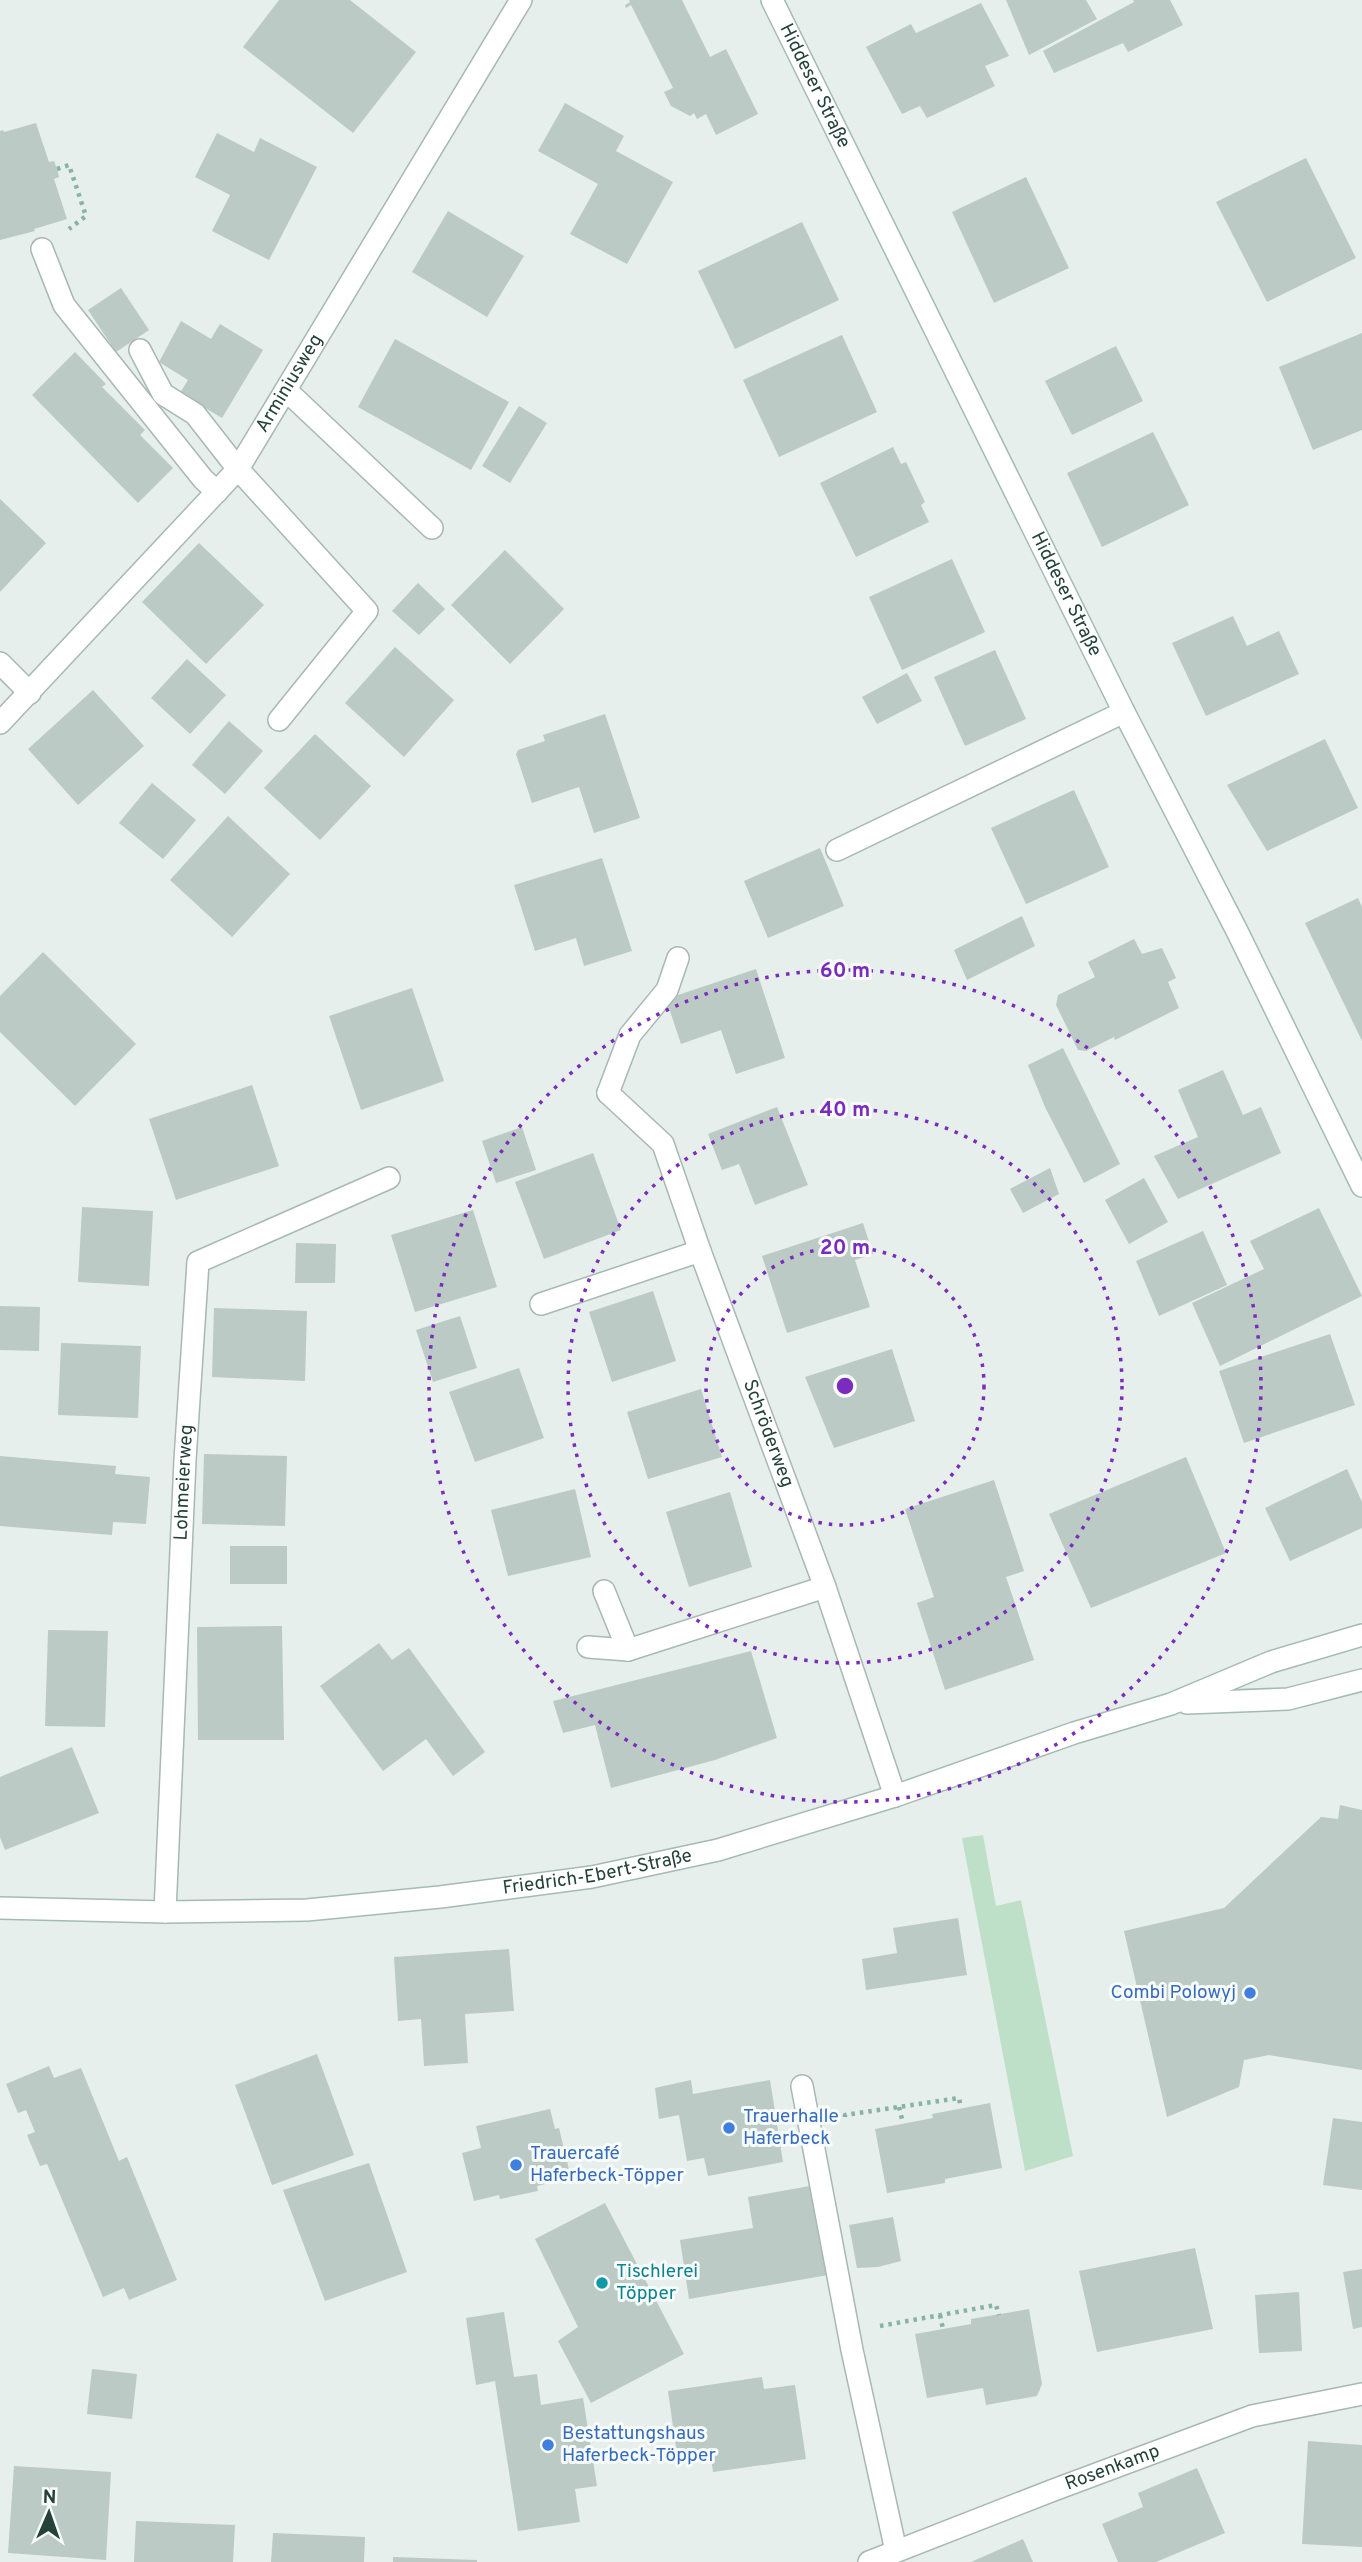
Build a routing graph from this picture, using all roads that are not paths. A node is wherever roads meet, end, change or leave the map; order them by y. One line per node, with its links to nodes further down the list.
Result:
1 (522, 0): 5 (street, Arminiusweg)
2 (772, 0): 11 (street, Hiddeser Straße)
3 (42, 249): 7 (street)
4 (140, 350): 6 (street)
5 (287, 391): 6 (street, Arminiusweg); 8 (street)
6 (238, 469): 7 (street, Arminiusweg); 12 (street)
7 (217, 492): 10 (street, Arminiusweg)
8 (432, 528)
9 (0, 663): 10 (street)
10 (30, 693): 13 (street, Arminiusweg)
11 (1124, 712): 14 (street); 17 (street, Hiddeser Straße)
12 (279, 720)
13 (0, 723)
14 (837, 850)
15 (678, 958): 18 (street, Schröderweg)
16 (390, 1178): 29 (street, Lohmeierweg)
17 (1362, 1186)
18 (700, 1251): 19 (street); 20 (street, Schröderweg)
19 (541, 1304)
20 (825, 1587): 24 (street); 27 (street, Schröderweg)
21 (604, 1591): 24 (street)
22 (1362, 1635): 26 (street, Friedrich-Ebert-Straße)
23 (588, 1647): 24 (street)
24 (628, 1650)
25 (1362, 1680): 26 (street, Friedrich-Ebert-Straße)
26 (1171, 1704): 27 (street, Friedrich-Ebert-Straße)
27 (895, 1796): 29 (street, Friedrich-Ebert-Straße)
28 (0, 1908): 29 (street, Friedrich-Ebert-Straße)
29 (164, 1912)
30 (802, 2086): 32 (street)
31 (1362, 2395): 32 (street, Rosenkamp)
32 (896, 2551): 33 (street, Rosenkamp)
33 (869, 2562)

